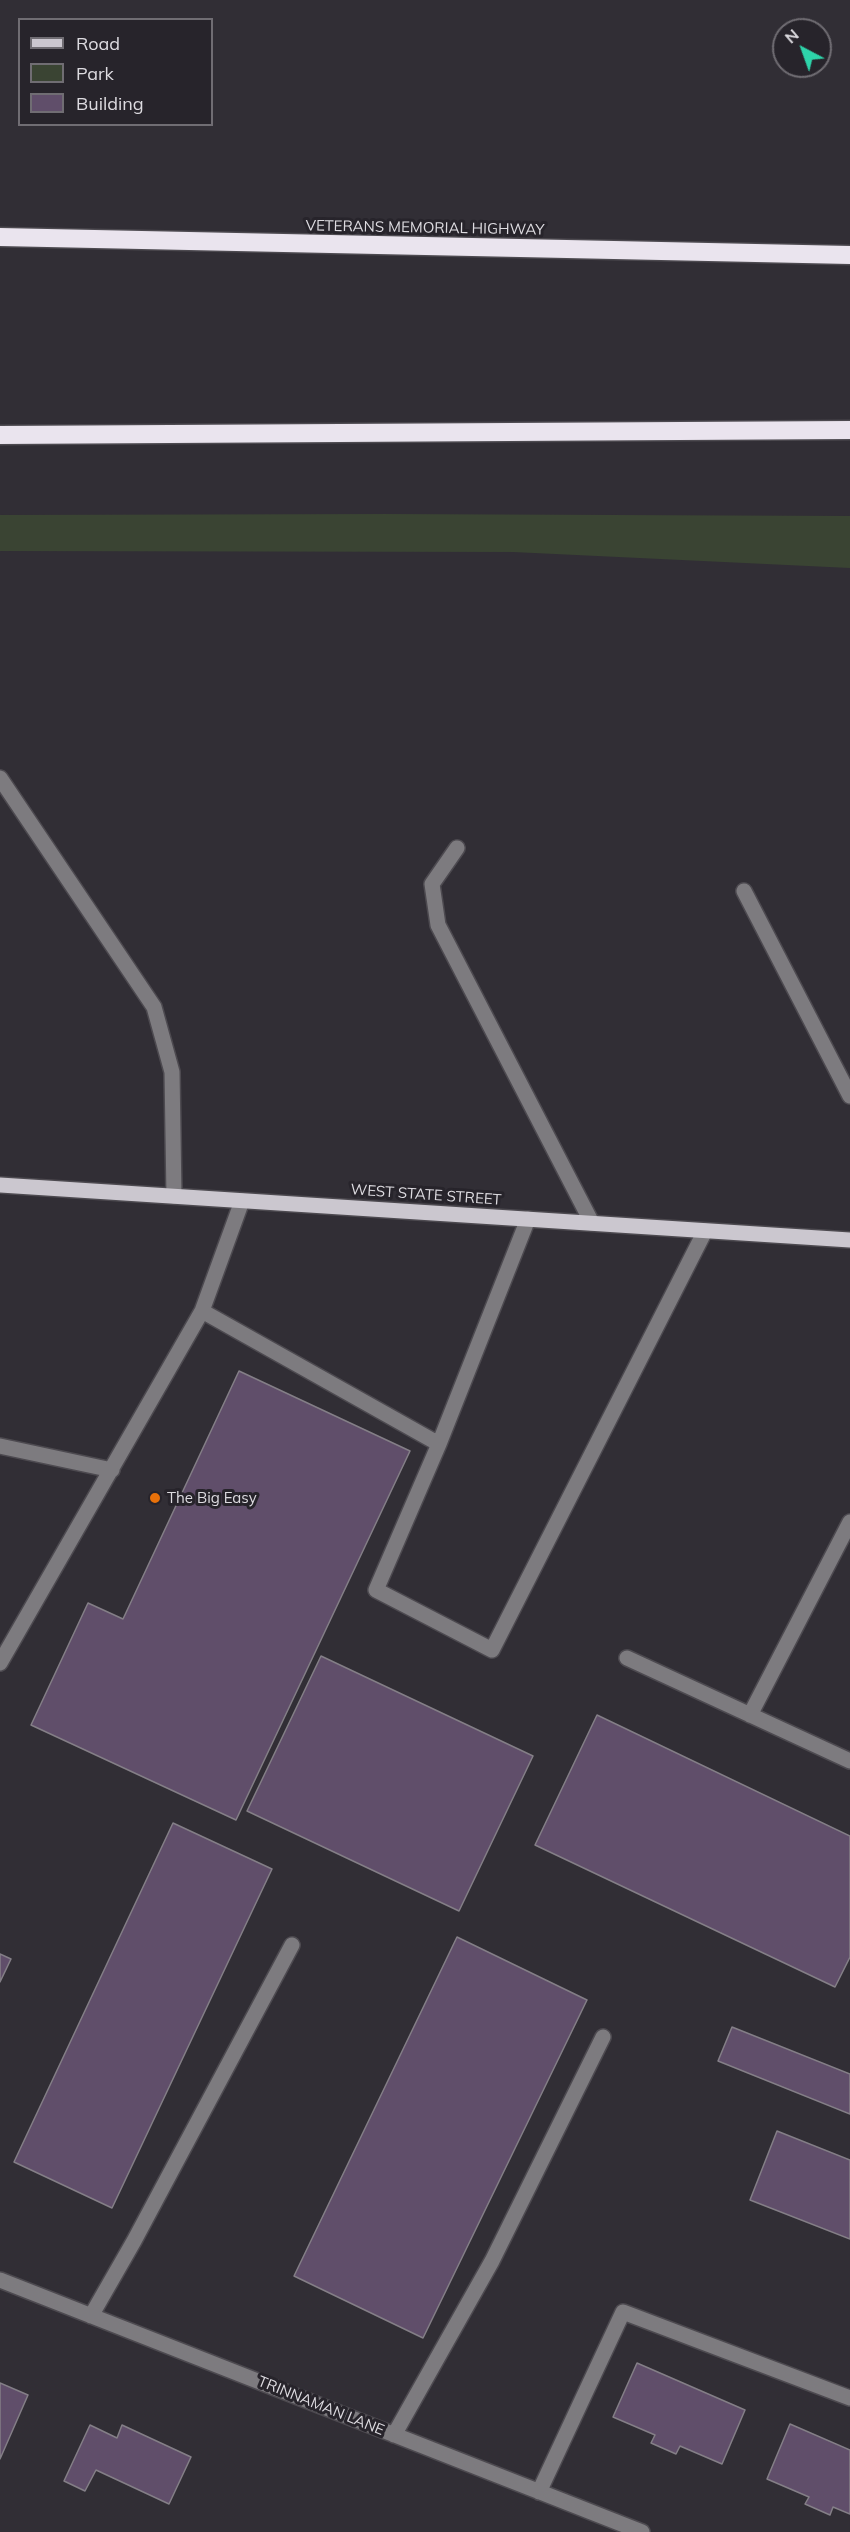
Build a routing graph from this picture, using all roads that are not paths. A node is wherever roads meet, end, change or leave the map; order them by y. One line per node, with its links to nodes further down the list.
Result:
1 (0, 237): 2 (highway, VETERANS MEMORIAL HIGHWAY)
2 (850, 255)
3 (850, 430): 4 (highway)
4 (0, 435)
5 (0, 778): 10 (street)
6 (457, 848): 13 (street)
7 (744, 891): 8 (street)
8 (850, 1096)
9 (0, 1185): 10 (main road, WEST STATE STREET)
10 (174, 1196): 11 (main road, WEST STATE STREET)
11 (242, 1201): 12 (main road, WEST STATE STREET); 16 (street)
12 (528, 1219): 13 (main road, WEST STATE STREET); 17 (street)
13 (592, 1223): 14 (main road, WEST STATE STREET)
14 (705, 1231): 15 (main road, WEST STATE STREET); 17 (street)
15 (850, 1240)
16 (202, 1311): 17 (street); 19 (street)
17 (439, 1444)
18 (0, 1446): 19 (street)
19 (112, 1470): 22 (street)
20 (850, 1522): 23 (street)
21 (627, 1658): 23 (street)
22 (0, 1663)
23 (750, 1715): 24 (street)
24 (850, 1761)
25 (292, 1945): 28 (street)
26 (603, 2037): 30 (street)
27 (0, 2280): 28 (street, TRINNAMAN LANE)
28 (91, 2316): 30 (street, TRINNAMAN LANE)
29 (850, 2398): 31 (street)
30 (394, 2435): 31 (street, TRINNAMAN LANE)
31 (539, 2492): 32 (street, TRINNAMAN LANE)
32 (642, 2532)

